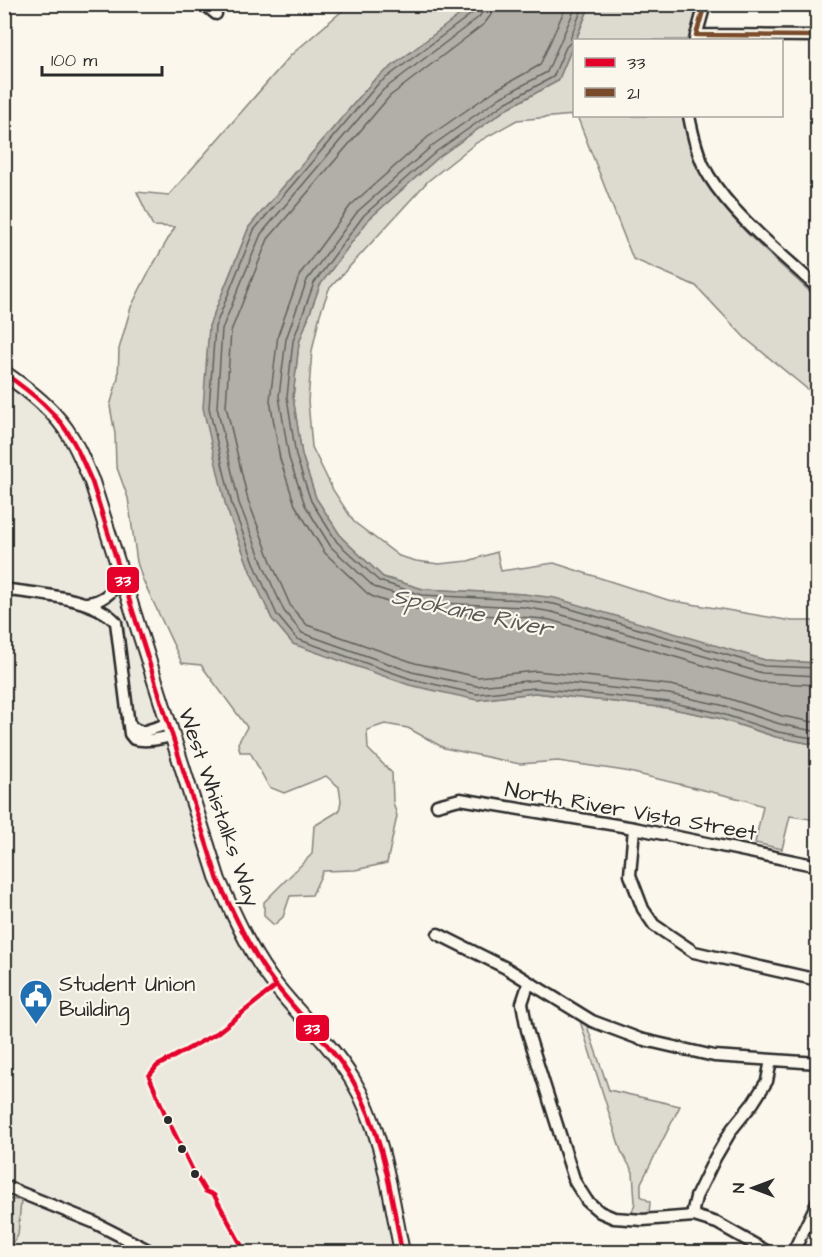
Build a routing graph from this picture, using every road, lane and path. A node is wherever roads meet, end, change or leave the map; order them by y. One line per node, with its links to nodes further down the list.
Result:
1 (204, 4): 3 (street)
2 (705, 4): 5 (street)
3 (216, 14)
4 (818, 36): 5 (street)
5 (695, 38)
6 (689, 117): 7 (street)
7 (818, 288)
8 (4, 373): 9 (main road, West Whistalks Way)
9 (123, 579): 11 (street); 12 (main road, West Whistalks Way)
10 (4, 589): 11 (street)
11 (87, 603): 12 (street)
12 (169, 730): 25 (main road, West Whistalks Way)
13 (437, 805): 14 (street, North River Vista Street)
14 (634, 828): 15 (street, North River Vista Street); 17 (street)
15 (818, 866)
16 (438, 934): 18 (street)
17 (818, 980)
18 (529, 982): 19 (street); 23 (street)
19 (771, 1060): 20 (street); 23 (street)
20 (818, 1063)
21 (4, 1186): 24 (street)
22 (818, 1201): 27 (street)
23 (694, 1216): 26 (street)
24 (152, 1252)
25 (402, 1252)
26 (768, 1252)
27 (793, 1252)

